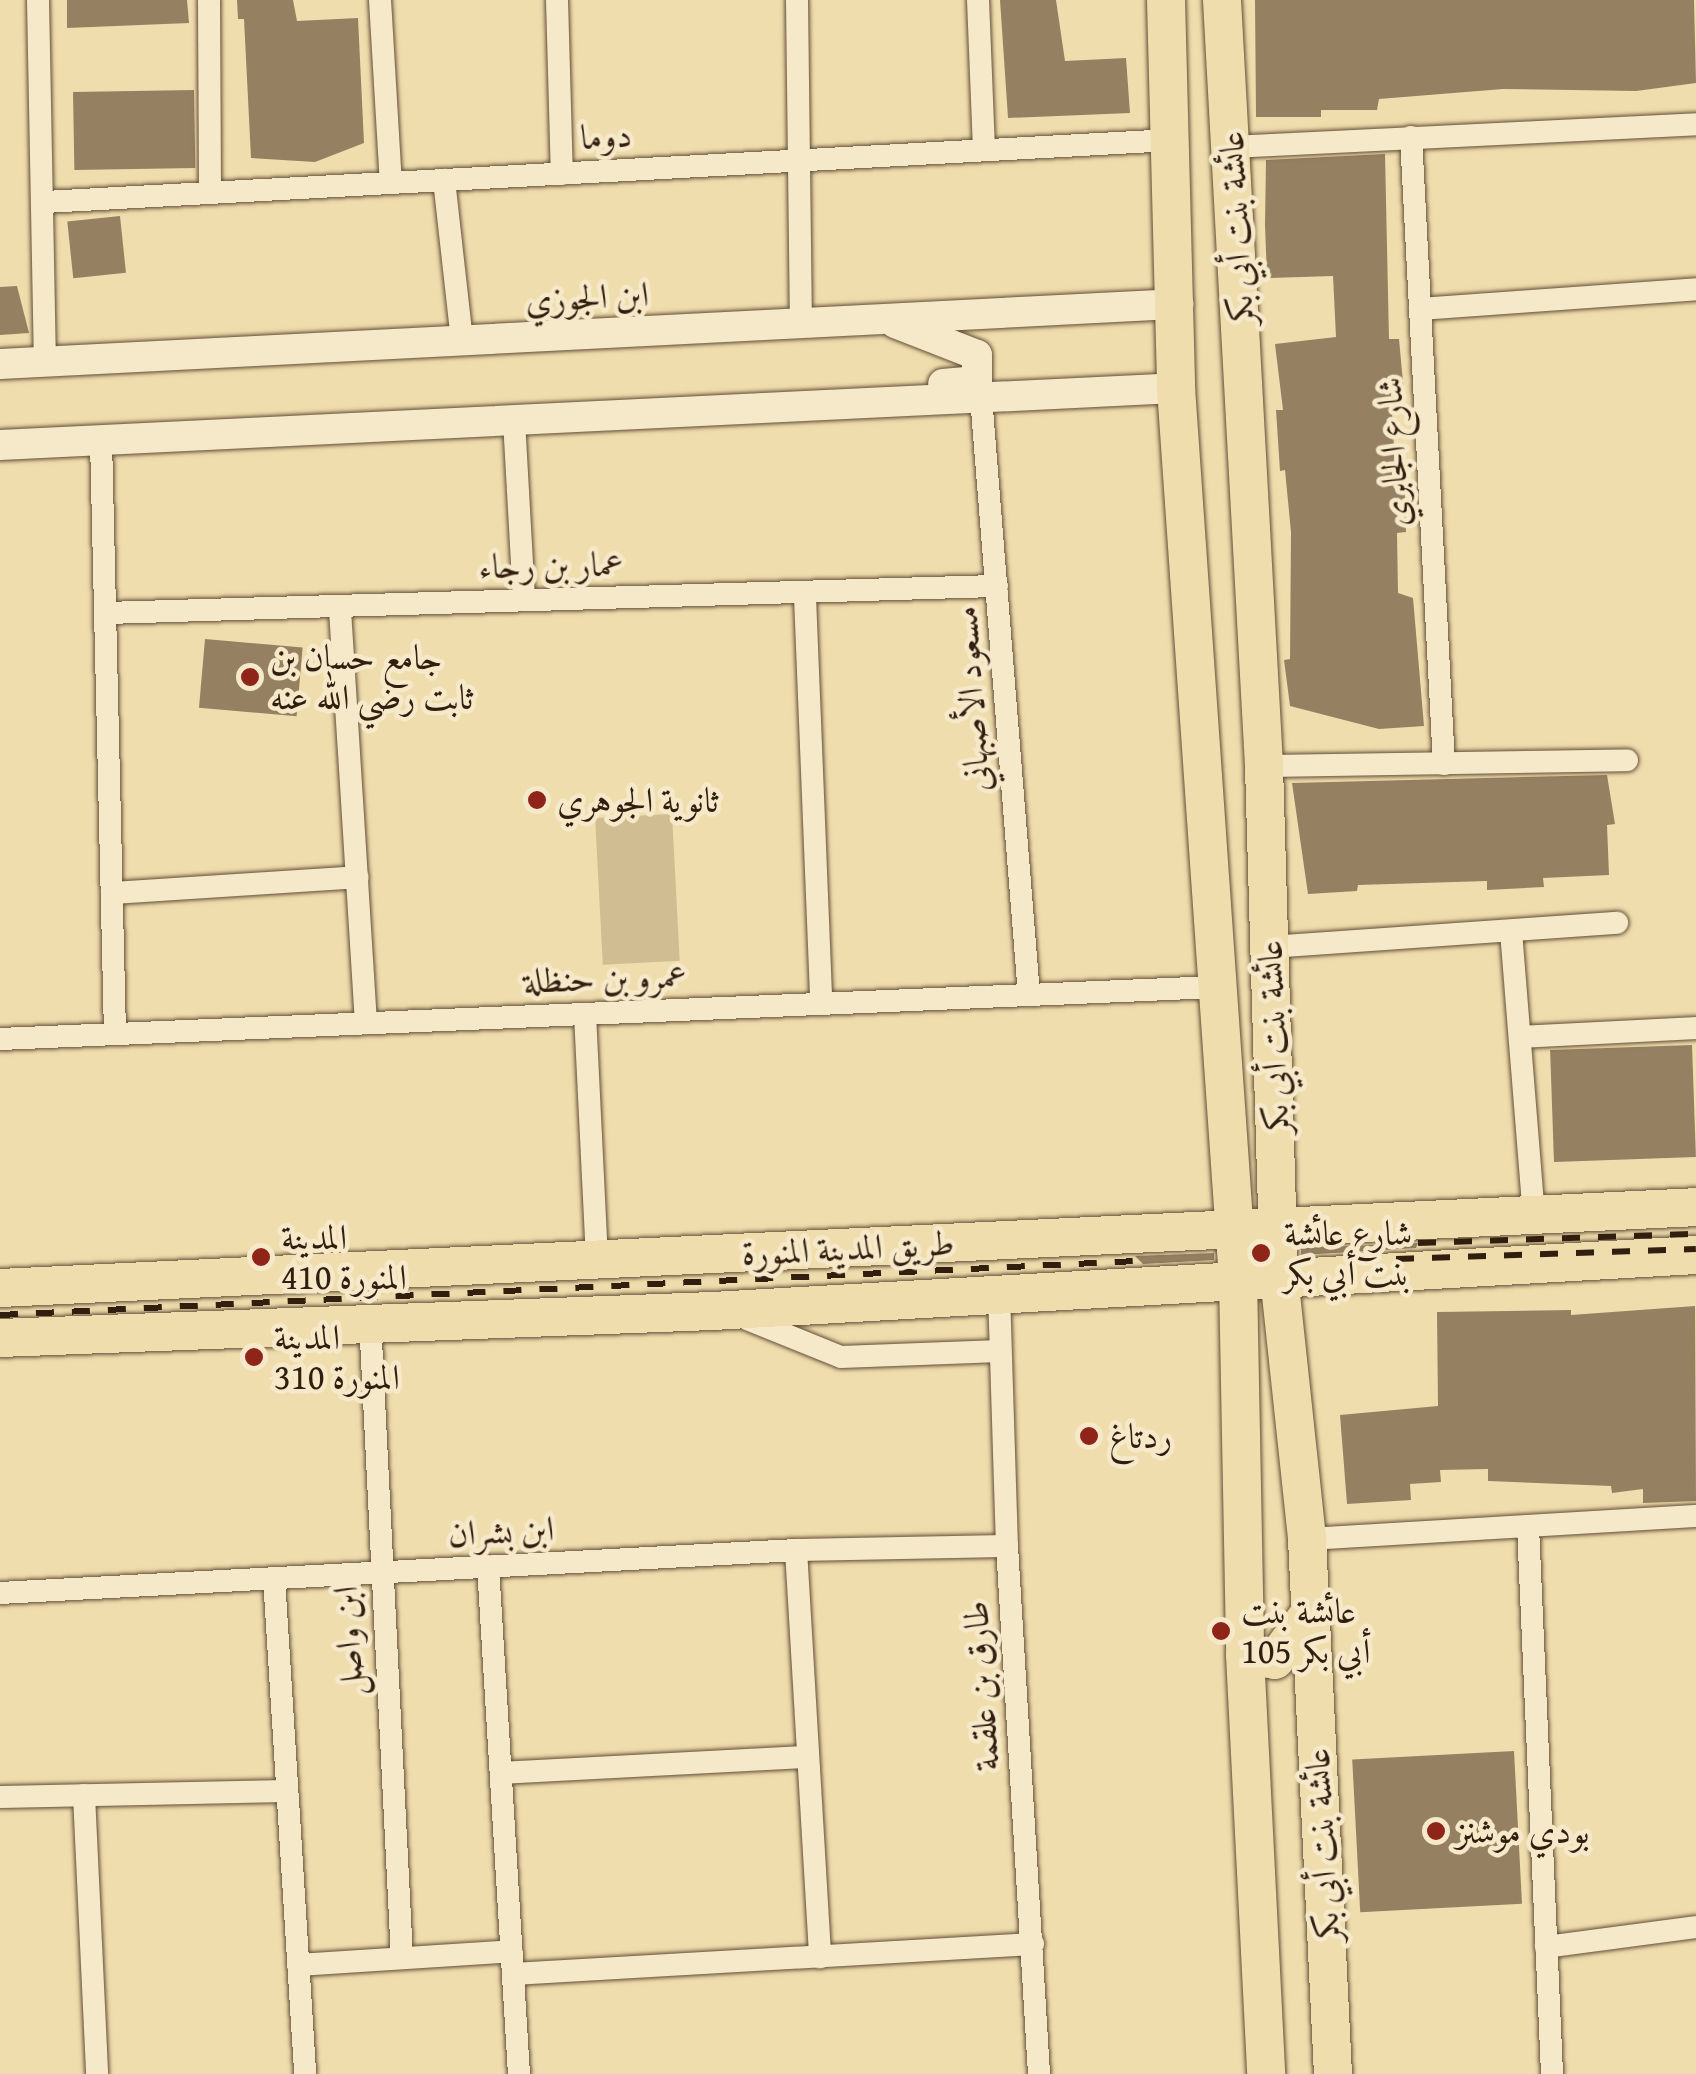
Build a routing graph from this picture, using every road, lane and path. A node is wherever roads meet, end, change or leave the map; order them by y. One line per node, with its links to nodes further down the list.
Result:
1 (38, 0): 19 (street)
2 (209, 0): 18 (street)
3 (380, 0): 17 (street)
4 (557, 0): 15 (street)
5 (797, 0): 14 (street)
6 (978, 0): 13 (street)
7 (1166, 0): 11 (main road, عائشة بنت أبي بكر)
8 (1222, 0): 12 (main road, عائشة بنت أبي بكر)
9 (1696, 124): 10 (street)
10 (1411, 137): 12 (street); 22 (street, شارع الجابري)
11 (1172, 140): 13 (street, دوما); 21 (main road, عائشة بنت أبي بكر)
12 (1232, 147): 41 (main road, عائشة بنت أبي بكر)
13 (984, 150): 14 (street, دوما)
14 (798, 161): 15 (street, دوما); 24 (street)
15 (562, 174): 16 (street, دوما)
16 (444, 180): 17 (street, دوما); 25 (street)
17 (391, 183): 18 (street, دوما)
18 (210, 194): 19 (street, دوما)
19 (44, 202): 26 (street)
20 (1696, 289): 22 (street)
21 (1178, 304): 23 (street, ابن الجوزي); 28 (main road, عائشة بنت أبي بكر)
22 (1420, 309): 40 (street, شارع الجابري)
23 (885, 319): 24 (street, ابن الجوزي); 30 (street)
24 (801, 323): 25 (street, ابن الجوزي)
25 (462, 340): 26 (street, ابن الجوزي)
26 (45, 362): 27 (street, ابن الجوزي)
27 (0, 364)
28 (1176, 388): 29 (street); 47 (main road, عائشة بنت أبي بكر)
29 (981, 397): 30 (street); 34 (street, مسعود الأصبهاني)
30 (849, 404): 31 (street)
31 (514, 420): 32 (street); 36 (street)
32 (101, 440): 33 (street); 38 (street)
33 (0, 445)
34 (997, 586): 35 (street, عمار بن رجاء); 48 (street, مسعود الأصبهاني)
35 (804, 597): 36 (street, عمار بن رجاء); 49 (street)
36 (524, 598): 37 (street, عمار بن رجاء)
37 (340, 610): 38 (street, عمار بن رجاء); 42 (street)
38 (106, 613): 43 (street)
39 (1627, 760): 40 (street)
40 (1444, 764): 41 (street)
41 (1264, 766): 46 (main road, عائشة بنت أبي بكر)
42 (357, 876): 43 (street); 51 (street)
43 (112, 893): 53 (street)
44 (1618, 923): 45 (street)
45 (1512, 931): 46 (street); 54 (street)
46 (1270, 948): 58 (main road, عائشة بنت أبي بكر)
47 (1213, 987): 48 (street, عمرو بن حنظلة); 59 (main road, عائشة بنت أبي بكر)
48 (1029, 995): 49 (street, عمرو بن حنظلة)
49 (821, 1004): 50 (street, عمرو بن حنظلة)
50 (584, 1014): 51 (street, عمرو بن حنظلة); 61 (street)
51 (366, 1024): 53 (street, عمرو بن حنظلة)
52 (1696, 1028): 54 (street)
53 (115, 1034): 55 (street, عمرو بن حنظلة)
54 (1520, 1037): 57 (street)
55 (0, 1039)
56 (1696, 1207): 57 (main road, طريق المدينة المنورة)
57 (1534, 1214): 58 (main road, طريق المدينة المنورة)
58 (1278, 1224): 59 (main road, طريق المدينة المنورة); 62 (main road, عائشة بنت أبي بكر)
59 (1234, 1229): 61 (main road, طريق المدينة المنورة); 63 (main road, عائشة بنت أبي بكر)
60 (1696, 1255): 62 (main road, طريق المدينة المنورة)
61 (597, 1259): 64 (main road, طريق المدينة المنورة)
62 (1279, 1276): 63 (main road, طريق المدينة المنورة); 72 (main road, عائشة بنت أبي بكر)
63 (1238, 1279): 65 (main road, طريق المدينة المنورة); 80 (main road, عائشة بنت أبي بكر)
64 (0, 1288)
65 (999, 1293): 66 (main road, طريق المدينة المنورة); 69 (street, طارق بن علقمة)
66 (713, 1311): 67 (main road, طريق المدينة المنورة); 69 (street, طريق المدينة المنورة)
67 (370, 1320): 68 (main road, طريق المدينة المنورة); 76 (street, ابن واصل)
68 (0, 1338)
69 (1000, 1351): 73 (street, طارق بن علقمة)
70 (1696, 1516): 71 (street)
71 (1528, 1526): 72 (street); 88 (street)
72 (1307, 1539): 79 (main road, عائشة بنت أبي بكر)
73 (1006, 1546): 74 (street, ابن بشران); 87 (street, طارق بن علقمة)
74 (796, 1550): 75 (street, ابن بشران); 81 (street)
75 (488, 1566): 76 (street, ابن بشران); 82 (street)
76 (379, 1572): 77 (street, ابن بشران); 90 (street, ابن واصل)
77 (274, 1578): 78 (street, ابن بشران); 83 (street)
78 (0, 1593)
79 (1310, 1612): 80 (main road); 98 (main road, عائشة بنت أبي بكر)
80 (1245, 1655): 97 (main road, عائشة بنت أبي بكر)
81 (808, 1757): 82 (street); 89 (street)
82 (501, 1773): 91 (street)
83 (287, 1791): 84 (street); 92 (street)
84 (84, 1795): 85 (street); 93 (street)
85 (0, 1797)
86 (1696, 1927): 88 (street)
87 (1032, 1944): 89 (street); 96 (street, طارق بن علقمة)
88 (1546, 1947): 99 (street)
89 (820, 1956): 91 (street)
90 (402, 1958): 91 (street); 92 (street)
91 (512, 1962): 95 (street)
92 (298, 1965): 94 (street)
93 (97, 2074)
94 (305, 2074)
95 (519, 2074)
96 (1039, 2074)
97 (1266, 2074)
98 (1333, 2074)
99 (1552, 2074)

